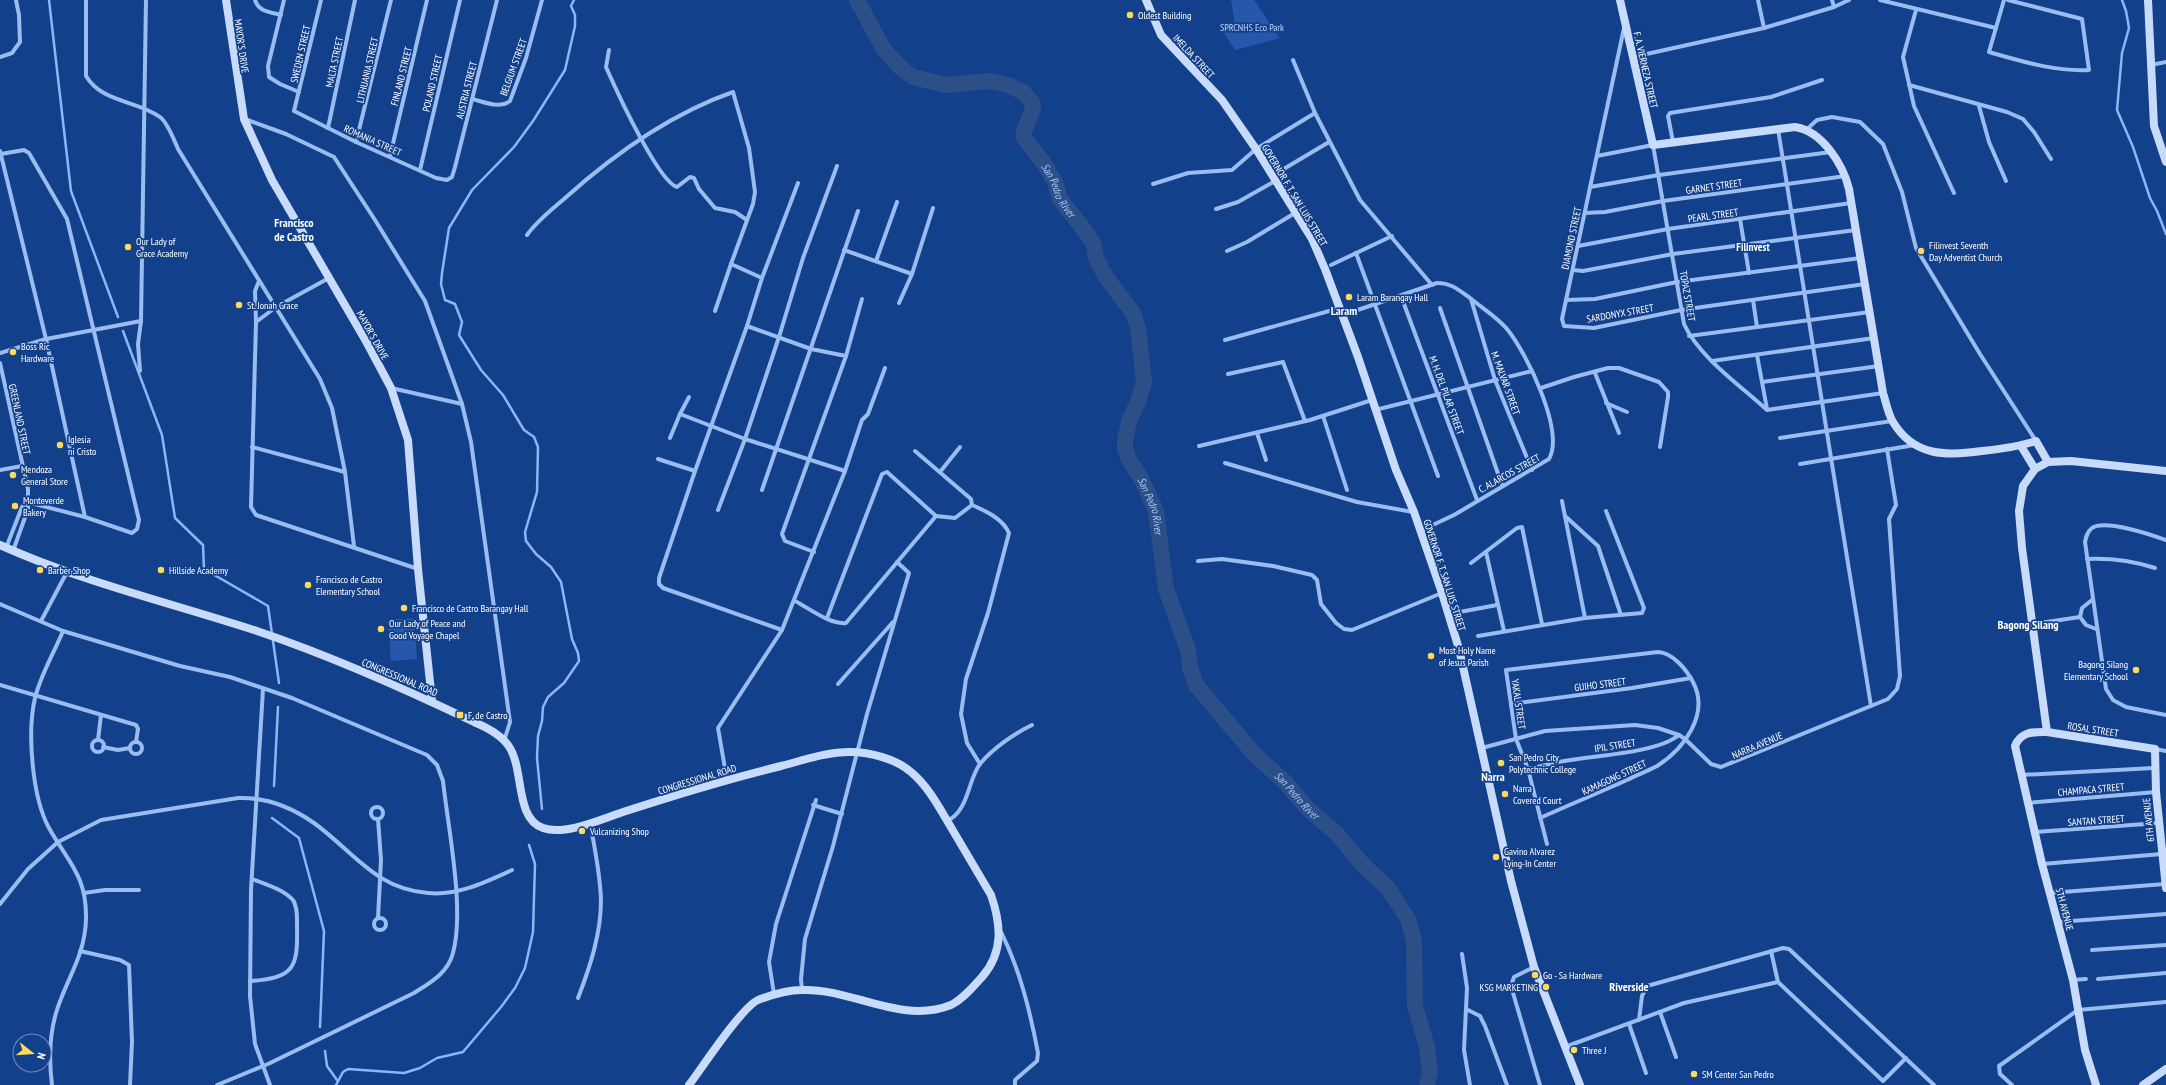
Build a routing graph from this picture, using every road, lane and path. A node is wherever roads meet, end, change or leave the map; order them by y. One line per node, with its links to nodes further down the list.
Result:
1 (16, 0): 30 (street)
2 (86, 0): 41 (street)
3 (146, 0): 41 (street)
4 (226, 0): 44 (street, MAYOR'S DRIVE)
5 (255, 0): 25 (street)
6 (284, 0): 25 (street)
7 (321, 0): 37 (street, SWEDEN STREET)
8 (355, 0): 45 (street, MALTA STREET)
9 (391, 0): 49 (street, LITHUANIA STREET)
10 (427, 0): 56 (street, FINLAND STREET)
11 (460, 0): 62 (street, POLAND STREET)
12 (497, 0): 38 (street, AUSTRIA STREET)
13 (542, 0): 38 (street, BELGIUM STREET)
14 (1146, 0): 39 (street, IMELDA STREET)
15 (1620, 0): 26 (street, F. A. VIERNEZA STREET)
16 (1758, 0): 27 (street)
17 (1832, 0): 23 (street)
18 (1849, 0): 23 (street)
19 (1880, 0): 24 (street)
20 (2004, 0): 28 (street)
21 (2008, 0): 28 (street)
22 (2148, 0): 34 (street)
23 (1834, 7): 27 (street)
24 (1916, 10): 28 (street); 36 (street)
25 (281, 14): 37 (street)
26 (1625, 24): 31 (street, F. A. VIERNEZA STREET); 57 (street, DIAMOND STREET)
27 (1764, 28): 31 (street)
28 (1996, 28)
29 (609, 50): 48 (street)
30 (0, 57)
31 (1633, 57): 52 (street, F. A. VIERNEZA STREET)
32 (1293, 60): 43 (street)
33 (2166, 62): 34 (street)
34 (2149, 65): 60 (street)
35 (1822, 80): 51 (street)
36 (1909, 85): 40 (street); 72 (street)
37 (299, 92): 42 (street, SWEDEN STREET)
38 (472, 99): 66 (street, AUSTRIA STREET)
39 (1222, 100): 53 (street, GOVERNOR F. T. SAN LUIS STREET)
40 (1979, 106): 59 (street); 67 (street)
41 (144, 109): 105 (street); 124 (street)
42 (294, 111): 45 (street, ROMANIA STREET)
43 (1315, 113): 50 (street); 53 (street)
44 (244, 119): 103 (street, MAYOR'S DRIVE); 161 (street)
45 (328, 128): 49 (street, ROMANIA STREET)
46 (1778, 129): 47 (street); 51 (street); 58 (street)
47 (1806, 130): 54 (street); 176 (street)
48 (640, 139): 83 (street); 83 (street); 86 (street)
49 (356, 142): 56 (street, ROMANIA STREET)
50 (1329, 142): 65 (street); 87 (street)
51 (1673, 142): 52 (street)
52 (1653, 145): 57 (street); 63 (street, TOPAZ STREET)
53 (1256, 149): 65 (street, GOVERNOR F. T. SAN LUIS STREET); 69 (street)
54 (1832, 152): 58 (street); 64 (street)
55 (0, 153): 129 (street); 133 (street)
56 (390, 156): 62 (street, ROMANIA STREET)
57 (1597, 156): 71 (street, DIAMOND STREET)
58 (1783, 159): 63 (street); 70 (street)
59 (2051, 159)
60 (2166, 162)
61 (837, 166): 131 (street)
62 (420, 170): 66 (street, ROMANIA STREET)
63 (1659, 175): 71 (street); 73 (street, TOPAZ STREET)
64 (1846, 176): 70 (street, GARNET STREET); 75 (street)
65 (1276, 177): 77 (street); 80 (street, GOVERNOR F. T. SAN LUIS STREET)
66 (447, 180)
67 (2006, 181)
68 (798, 183): 104 (street)
69 (1153, 184)
70 (1786, 185): 73 (street, GARNET STREET); 79 (street)
71 (1590, 187): 81 (street, DIAMOND STREET)
72 (1954, 193)
73 (1664, 201): 81 (street, GARNET STREET); 84 (street, TOPAZ STREET)
74 (898, 202): 96 (street)
75 (1851, 203): 79 (street, PEARL STREET); 85 (street)
76 (933, 208): 102 (street)
77 (1216, 209)
78 (858, 211): 91 (street)
79 (1790, 211): 82 (street, PEARL STREET); 88 (street)
80 (1295, 213): 92 (street); 121 (street, GOVERNOR F. T. SAN LUIS STREET)
81 (1585, 213): 90 (street, DIAMOND STREET)
82 (1740, 219): 84 (street, PEARL STREET); 89 (street)
83 (747, 220): 97 (street)
84 (1668, 229): 90 (street, PEARL STREET); 94 (street, TOPAZ STREET)
85 (1856, 230): 88 (street); 95 (street)
86 (527, 236)
87 (1392, 236): 93 (street); 108 (street)
88 (1795, 239): 89 (street); 99 (street)
89 (1744, 245): 94 (street); 101 (street)
90 (1578, 246): 100 (street, DIAMOND STREET)
91 (844, 250): 96 (street); 136 (street)
92 (1227, 251)
93 (1356, 253): 98 (street); 116 (street)
94 (1672, 254): 100 (street); 106 (street, TOPAZ STREET)
95 (1861, 258): 99 (street); 107 (street)
96 (876, 261): 102 (street)
97 (731, 264): 104 (street); 120 (street)
98 (1331, 264)
99 (1799, 266): 101 (street); 109 (street)
100 (1573, 270): 113 (street, DIAMOND STREET)
101 (1749, 273): 106 (street)
102 (912, 274): 115 (street)
103 (329, 278): 117 (street); 152 (street, MAYOR'S DRIVE)
104 (762, 278): 127 (street)
105 (259, 281): 117 (street); 125 (street)
106 (1677, 282): 113 (street); 119 (street, TOPAZ STREET)
107 (1866, 284): 109 (street, SARDONYX STREET); 122 (street)
108 (1432, 285): 110 (street, C. ALARCOS STREET); 112 (street, C. ALARCOS STREET)
109 (1804, 294): 114 (street, SARDONYX STREET); 123 (street)
110 (1402, 296): 116 (street, C. ALARCOS STREET); 155 (street, M. H. DEL PILAR STREET)
111 (862, 299): 139 (street)
112 (1471, 299): 145 (street, C. ALARCOS STREET); 149 (street, M. MALVAR STREET)
113 (1566, 300): 126 (street, DIAMOND STREET)
114 (1753, 300): 119 (street, SARDONYX STREET); 128 (street)
115 (899, 303)
116 (1376, 304): 121 (street, C. ALARCOS STREET); 158 (street)
117 (276, 307): 125 (street); 198 (street)
118 (1440, 308): 151 (street)
119 (1681, 310): 126 (street, SARDONYX STREET); 130 (street, TOPAZ STREET)
120 (715, 311)
121 (1341, 312): 134 (street, C. ALARCOS STREET); 157 (street, GOVERNOR F. T. SAN LUIS STREET)
122 (1870, 312): 123 (street); 132 (street)
123 (1808, 320): 128 (street); 135 (street)
124 (141, 321): 129 (street); 144 (street)
125 (256, 322): 181 (street)
126 (1562, 323)
127 (747, 326): 131 (street); 169 (street)
128 (1756, 327): 130 (street)
129 (95, 331): 133 (street); 215 (street)
130 (1689, 336): 140 (street, TOPAZ STREET)
131 (779, 337): 136 (street); 175 (street)
132 (1874, 338): 135 (street); 142 (street)
133 (46, 339): 137 (street); 215 (street)
134 (1225, 340)
135 (1813, 346): 138 (street); 148 (street)
136 (811, 348): 139 (street); 183 (street)
137 (0, 352)
138 (1757, 355): 140 (street); 150 (street)
139 (846, 356): 188 (street)
140 (1712, 360): 163 (street, TOPAZ STREET)
141 (0, 363): 193 (street, GREENLAND STREET)
142 (1879, 366): 148 (street); 154 (street)
143 (885, 368): 199 (street)
144 (140, 371)
145 (1532, 371): 149 (street); 153 (street, C. ALARCOS STREET)
146 (1595, 373): 153 (street); 159 (street); 179 (street)
147 (1228, 374): 167 (street)
148 (1818, 374): 150 (street); 160 (street)
149 (1494, 380): 151 (street); 196 (street, M. MALVAR STREET)
150 (1762, 382): 163 (street)
151 (1467, 386): 155 (street); 203 (street)
152 (391, 388): 161 (street); 227 (street, MAYOR'S DRIVE)
153 (1541, 388): 196 (street, C. ALARCOS STREET)
154 (1883, 393): 160 (street); 168 (street)
155 (1438, 394): 158 (street); 206 (street, M. H. DEL PILAR STREET)
156 (689, 397): 165 (street)
157 (1373, 400): 162 (street, GOVERNOR F. T. SAN LUIS STREET); 166 (street)
158 (1410, 401): 162 (street); 202 (street)
159 (1606, 403): 164 (street); 172 (street)
160 (1822, 403): 163 (street); 170 (street)
161 (462, 404): 265 (street)
162 (1375, 410): 212 (street, GOVERNOR F. T. SAN LUIS STREET)
163 (1767, 410)
164 (1627, 412)
165 (680, 414): 169 (street); 173 (street)
166 (1323, 416): 167 (street); 205 (street)
167 (1305, 421): 171 (street)
168 (1892, 421): 170 (street); 177 (street)
169 (710, 426): 175 (street); 197 (street)
170 (1826, 431): 174 (street); 187 (street)
171 (1257, 433): 178 (street); 189 (street)
172 (1618, 433)
173 (670, 438)
174 (1780, 438)
175 (745, 439): 183 (street); 210 (street)
176 (2036, 442): 180 (street); 190 (street)
177 (1915, 445): 180 (street); 184 (street)
178 (1199, 446)
179 (1660, 446)
180 (2021, 446): 194 (street)
181 (252, 447): 198 (street); 218 (street)
182 (960, 447): 200 (street)
183 (777, 448): 188 (street); 204 (street)
184 (1887, 449): 187 (street); 255 (street, NARRA AVENUE)
185 (914, 451): 200 (street)
186 (658, 459): 197 (street)
187 (1831, 459): 192 (street); 255 (street)
188 (809, 460): 199 (street); 220 (street)
189 (1266, 460)
190 (2048, 462): 194 (street); 201 (street)
191 (1225, 463): 212 (street)
192 (1800, 464)
193 (22, 466): 195 (street); 208 (street, GREENLAND STREET)
194 (2036, 469): 242 (street)
195 (0, 470)
196 (1532, 470): 203 (street, C. ALARCOS STREET)
197 (695, 471): 244 (street)
198 (345, 472): 218 (street)
199 (845, 472): 220 (street)
200 (940, 472): 209 (street)
201 (2166, 472)
202 (1438, 476)
203 (1502, 485): 206 (street, C. ALARCOS STREET)
204 (762, 490)
205 (1347, 490)
206 (1477, 500): 216 (street, C. ALARCOS STREET)
207 (1562, 501): 214 (street)
208 (27, 502): 215 (street); 219 (street); 219 (street, GREENLAND STREET)
209 (972, 505): 213 (street); 273 (street)
210 (718, 510)
211 (1606, 511): 235 (street)
212 (1414, 512): 216 (street, GOVERNOR F. T. SAN LUIS STREET)
213 (936, 516): 224 (street); 237 (street)
214 (1565, 516): 235 (street); 238 (street)
215 (85, 517)
216 (1420, 531): 229 (street, GOVERNOR F. T. SAN LUIS STREET)
217 (2166, 540): 222 (street)
218 (354, 546): 227 (street)
219 (6, 548): 228 (street, CONGRESSIONAL ROAD)
220 (814, 552): 231 (street)
221 (1486, 552): 225 (street); 233 (street); 241 (street)
222 (2087, 559): 226 (street); 230 (street)
223 (1198, 560): 229 (street)
224 (897, 562): 237 (street); 239 (street)
225 (1471, 563)
226 (2156, 568)
227 (418, 569): 253 (street, MAYOR'S DRIVE)
228 (67, 572): 240 (street); 253 (street, CONGRESSIONAL ROAD)
229 (1442, 593): 234 (street, GOVERNOR F. T. SAN LUIS STREET)
230 (2092, 600): 236 (street); 243 (street)
231 (795, 601): 237 (street); 244 (street)
232 (0, 604): 240 (street)
233 (1497, 604): 234 (street); 246 (street)
234 (1448, 614): 269 (street, GOVERNOR F. T. SAN LUIS STREET)
235 (1621, 615): 238 (street)
236 (2080, 617): 242 (street); 243 (street)
237 (827, 618)
238 (1585, 618): 241 (street)
239 (895, 620): 249 (street); 272 (street)
240 (41, 621): 245 (street)
241 (1542, 624): 246 (street)
242 (2033, 624): 259 (street)
243 (2096, 629): 257 (street)
244 (782, 630): 277 (street)
245 (63, 631): 251 (street); 252 (street)
246 (1504, 631): 247 (street)
247 (1478, 636)
248 (1691, 678): 254 (street, GUIHO STREET); 254 (street, YAKAL STREET); 262 (street, KAMAGONG STREET)
249 (838, 684)
250 (0, 686): 252 (street)
251 (263, 688): 279 (street); 299 (street)
252 (36, 696): 256 (street); 290 (street)
253 (432, 701): 265 (street, CONGRESSIONAL ROAD)
254 (1511, 704): 261 (street, YAKAL STREET)
255 (1871, 706): 262 (street, NARRA AVENUE)
256 (101, 715): 264 (street); 266 (street)
257 (2166, 715)
258 (1032, 725): 273 (street)
259 (2047, 732): 263 (street, ROSAL STREET); 270 (street, ROSAL STREET)
260 (1679, 735): 261 (street, NARRA AVENUE); 262 (street, NARRA AVENUE); 275 (street, IPIL STREET)
261 (1516, 739): 269 (street, NARRA AVENUE); 275 (street, YAKAL STREET)
262 (1686, 739): 284 (street, KAMAGONG STREET)
263 (2018, 739): 276 (street, 5TH AVENUE)
264 (98, 740): 267 (street); 267 (street)
265 (504, 741): 287 (street, CONGRESSIONAL ROAD)
266 (136, 742): 268 (street); 268 (street)
267 (104, 747): 268 (street)
268 (130, 748)
269 (1482, 748): 312 (street, GOVERNOR F. T. SAN LUIS STREET)
270 (2155, 749): 271 (street, ROSAL STREET); 274 (street, 6TH AVENUE)
271 (2166, 751)
272 (858, 752): 277 (street, CONGRESSIONAL ROAD); 283 (street); 286 (street, CONGRESSIONAL ROAD)
273 (980, 764): 286 (street)
274 (2154, 768): 276 (street); 278 (street, 6TH AVENUE)
275 (1528, 769): 284 (street, YAKAL STREET)
276 (2021, 775): 281 (street, 5TH AVENUE)
277 (727, 780): 287 (street, CONGRESSIONAL ROAD)
278 (2156, 792): 281 (street, CHAMPACA STREET); 288 (street, 6TH AVENUE)
279 (255, 798): 290 (street); 295 (street); 296 (street)
280 (816, 800): 282 (street)
281 (2027, 803): 289 (street, 5TH AVENUE)
282 (813, 805): 283 (street); 320 (street)
283 (842, 814): 319 (street)
284 (1540, 818): 291 (street, YAKAL STREET)
285 (378, 819): 295 (street)
286 (947, 821): 306 (street, CONGRESSIONAL ROAD)
287 (590, 823): 321 (street)
288 (2159, 823): 289 (street, SANTAN STREET); 292 (street, 6TH AVENUE)
289 (2034, 832): 293 (street, 5TH AVENUE)
290 (58, 842): 300 (street); 302 (street)
291 (1547, 844)
292 (2162, 854): 293 (street); 297 (street, 6TH AVENUE)
293 (2042, 864): 301 (street, 5TH AVENUE)
294 (512, 870): 299 (street)
295 (379, 878): 299 (street); 304 (street)
296 (252, 879): 317 (street); 317 (street)
297 (2166, 886): 301 (street)
298 (139, 890): 300 (street)
299 (456, 891): 331 (street)
300 (84, 893): 309 (street)
301 (2050, 893): 305 (street, 5TH AVENUE)
302 (0, 904)
303 (2166, 914): 305 (street)
304 (378, 918)
305 (2057, 922): 316 (street, 5TH AVENUE)
306 (1000, 932): 319 (street, CONGRESSIONAL ROAD); 339 (street)
307 (2166, 945): 308 (street)
308 (2092, 950)
309 (80, 951): 334 (street); 335 (street)
310 (1771, 951): 318 (street); 326 (street); 330 (street)
311 (1462, 954): 323 (street)
312 (1534, 967): 328 (street, GOVERNOR F. T. SAN LUIS STREET); 342 (street)
313 (2166, 973): 314 (street)
314 (2098, 978)
315 (2086, 979): 316 (street)
316 (2073, 980): 324 (street, 5TH AVENUE)
317 (250, 981): 331 (street)
318 (1778, 982): 325 (street); 330 (street)
319 (802, 990): 320 (street, CONGRESSIONAL ROAD)
320 (774, 995): 338 (street, CONGRESSIONAL ROAD)
321 (578, 998)
322 (2166, 1002): 324 (street)
323 (1466, 1009): 340 (street); 341 (street)
324 (2078, 1010): 345 (street); 346 (street, 5TH AVENUE)
325 (1660, 1012): 326 (street); 329 (street)
326 (1639, 1020): 327 (street)
327 (1628, 1024): 328 (street); 333 (street)
328 (1565, 1047): 343 (street, GOVERNOR F. T. SAN LUIS STREET)
329 (1676, 1057)
330 (1906, 1058): 344 (street)
331 (263, 1066): 336 (street); 337 (street)
332 (2166, 1070): 347 (street)
333 (1646, 1073)
334 (52, 1085)
335 (130, 1085)
336 (217, 1085)
337 (270, 1085)
338 (690, 1085)
339 (1015, 1085)
340 (1470, 1085)
341 (1506, 1085)
342 (1540, 1085)
343 (1580, 1085)
344 (1934, 1085)
345 (2012, 1085)
346 (2096, 1085)
347 (2143, 1085)

